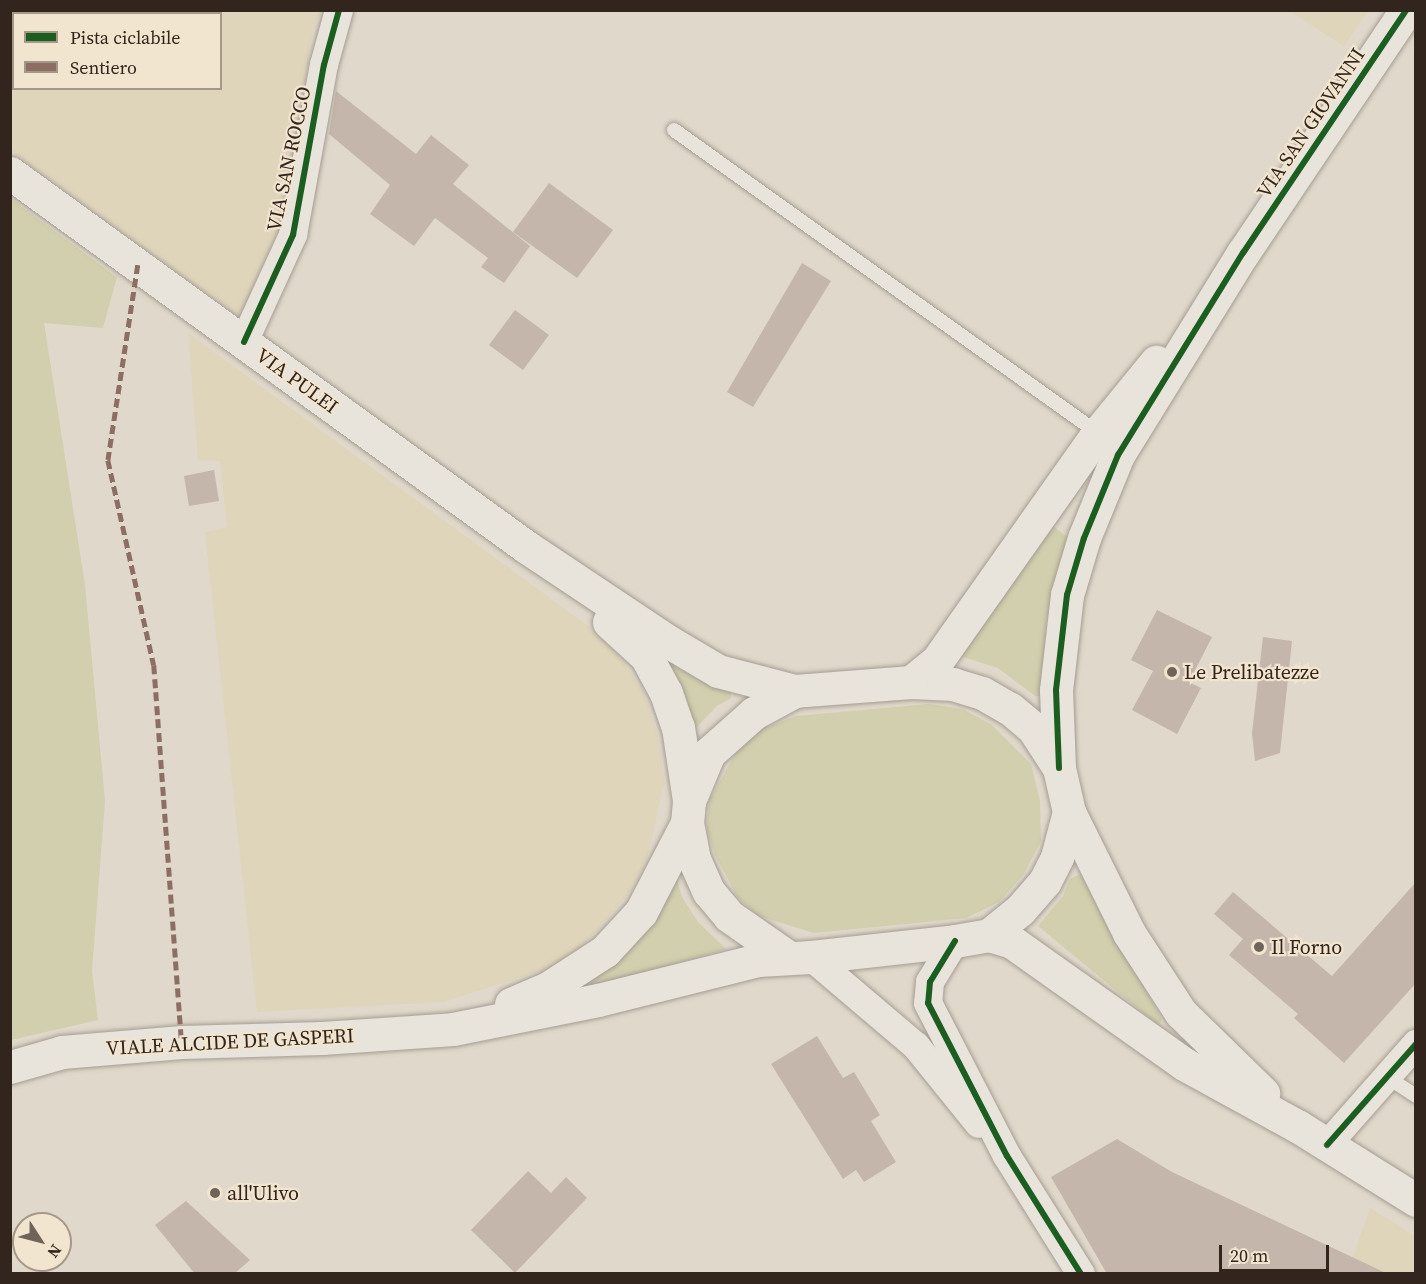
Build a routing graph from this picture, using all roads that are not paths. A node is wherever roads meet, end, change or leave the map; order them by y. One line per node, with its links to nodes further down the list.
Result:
1 (339, 10): 6 (street, VIA SAN ROCCO)
2 (1406, 10): 5 (main road, VIA SAN GIOVANNI)
3 (674, 130): 7 (lane)
4 (10, 173): 6 (main road, VIA PULEI)
5 (1243, 253): 7 (main road); 11 (main road)
6 (244, 342): 8 (main road, VIA PULEI)
7 (1098, 434): 9 (main road)
8 (525, 546): 10 (main road); 12 (main road)
9 (911, 682): 10 (main road); 11 (main road)
10 (795, 691): 12 (main road)
11 (1059, 768): 13 (main road)
12 (688, 812): 16 (main road); 17 (main road)
13 (1069, 812): 14 (main road); 22 (main road)
14 (989, 935): 15 (main road); 22 (main road)
15 (955, 941): 16 (main road); 24 (street)
16 (799, 957): 17 (main road); 24 (street)
17 (453, 1029): 19 (main road, VIALE ALCIDE DE GASPERI)
18 (1416, 1044): 20 (street)
19 (10, 1067)
20 (1387, 1077): 21 (lane); 23 (street)
21 (1416, 1096)
22 (1299, 1127): 23 (main road)
23 (1327, 1145): 25 (main road)
24 (1006, 1156): 26 (street)
25 (1416, 1200)
26 (1081, 1274)

